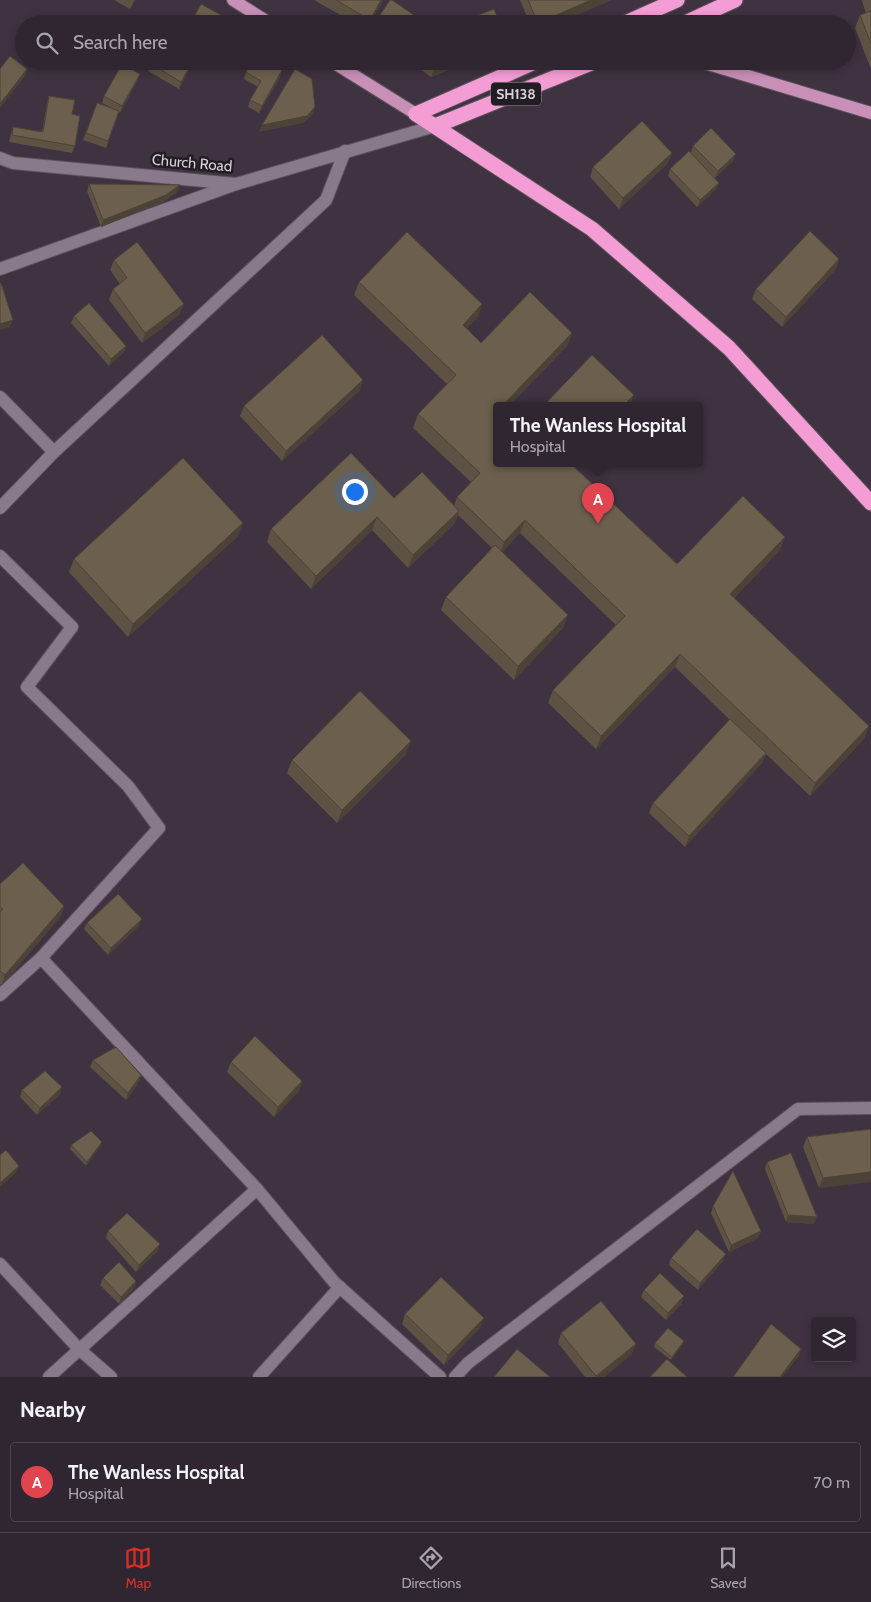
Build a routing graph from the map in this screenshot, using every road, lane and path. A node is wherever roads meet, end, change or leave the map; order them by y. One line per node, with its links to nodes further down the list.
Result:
1 (233, 0): 4 (main road)
2 (677, 0): 5 (highway)
3 (735, 0): 6 (highway)
4 (257, 15)
5 (643, 15)
6 (702, 15)
7 (345, 70): 12 (main road)
8 (517, 70): 12 (highway)
9 (574, 70): 13 (highway, SH138)
10 (728, 70): 11 (main road)
11 (871, 113)
12 (416, 114): 13 (highway)
13 (435, 126): 14 (street, Church Road); 20 (highway)
14 (345, 151): 16 (street, Church Road); 19 (street)
15 (0, 158): 16 (street, Church Road)
16 (236, 184): 17 (street)
17 (0, 269)
18 (0, 397): 19 (street)
19 (54, 452): 21 (street)
20 (871, 503)
21 (0, 508)
22 (0, 556): 23 (street)
23 (41, 958): 24 (street); 26 (street)
24 (0, 995)
25 (871, 1108): 34 (street)
26 (257, 1189): 28 (street); 29 (street)
27 (0, 1264): 29 (street)
28 (340, 1287): 32 (street); 33 (street)
29 (79, 1349): 30 (street); 31 (street)
30 (49, 1377)
31 (111, 1377)
32 (259, 1377)
33 (440, 1377)
34 (455, 1377)

